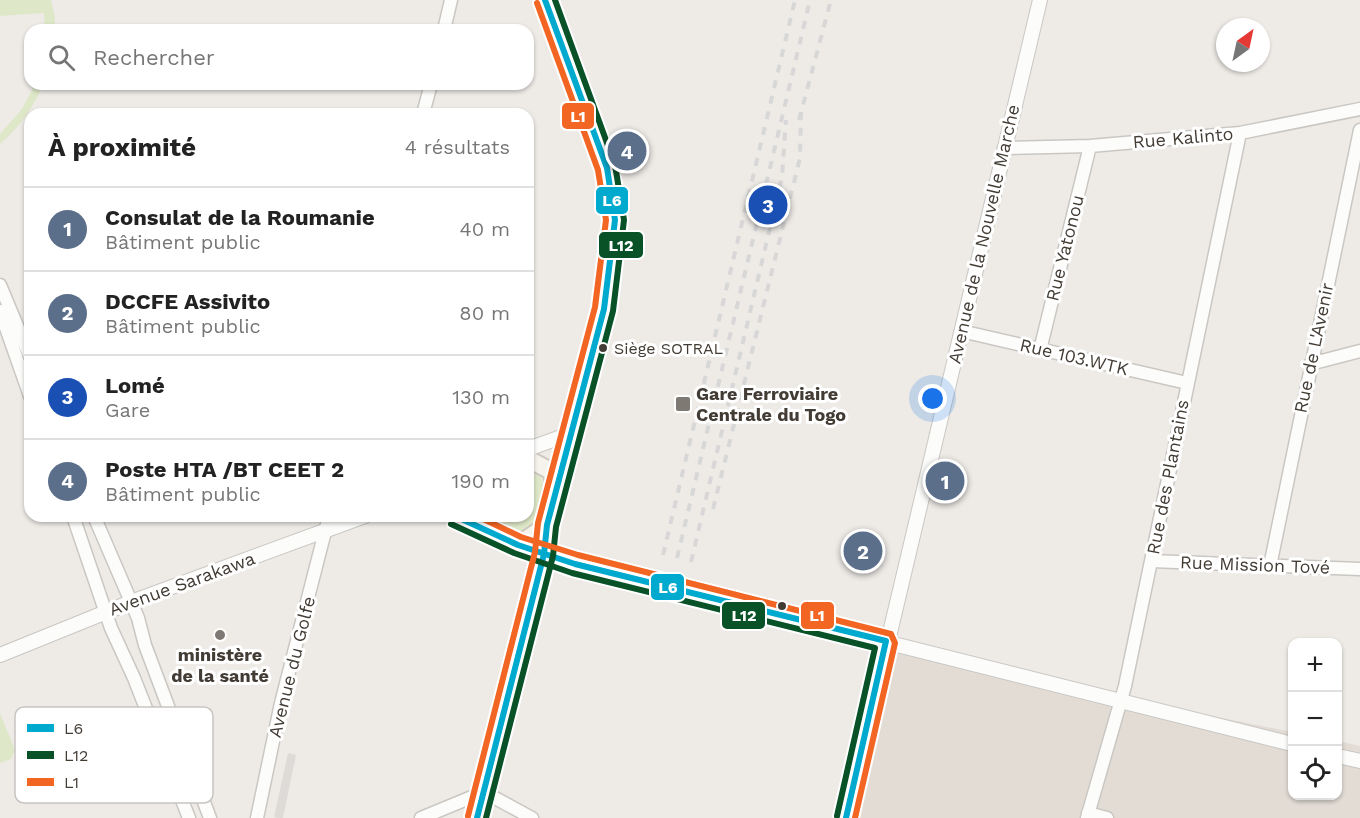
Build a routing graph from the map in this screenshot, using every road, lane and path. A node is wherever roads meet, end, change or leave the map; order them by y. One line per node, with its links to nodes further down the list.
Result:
1 (451, 0): 4 (street)
2 (545, 0): 21 (main road)
3 (1040, 0): 11 (street, Avenue de la Nouvelle Marche)
4 (445, 24)
5 (429, 90): 6 (street)
6 (425, 108)
7 (1360, 109): 9 (street, Rue Kalinto)
8 (1360, 130): 18 (street, Rue de L'Avenir)
9 (1240, 133): 10 (street, Rue Kalinto); 20 (street, Rue des Plantains)
10 (1090, 146): 11 (street, Rue Kalinto); 16 (street, Rue Yatonou)
11 (1004, 148): 14 (street, Avenue de la Nouvelle Marche)
12 (0, 285): 15 (street)
13 (0, 311): 19 (street)
14 (961, 331): 16 (street, Rue 103.WTK); 39 (street, Avenue de la Nouvelle Marche)
15 (24, 343)
16 (1040, 350): 20 (street, Rue 103.WTK)
17 (1360, 351): 18 (street)
18 (1310, 364): 35 (street, Rue de L'Avenir)
19 (24, 379)
20 (1187, 383): 34 (street, Rue des Plantains)
21 (572, 433): 22 (street); 24 (main road)
22 (534, 447)
23 (534, 462): 24 (main road)
24 (557, 491): 30 (main road)
25 (75, 522): 38 (street)
26 (97, 522): 37 (street)
27 (328, 522): 31 (street, Avenue du Golfe)
28 (350, 522): 31 (street, Avenue Sarakawa)
29 (470, 522): 32 (street)
30 (547, 525): 32 (main road); 33 (main road)
31 (326, 532): 37 (street, Avenue Sarakawa); 55 (street, Avenue du Golfe)
32 (518, 544): 33 (street)
33 (544, 554): 39 (street); 49 (main road)
34 (1151, 561): 35 (street, Rue Mission Tové); 43 (street, Rue des Plantains)
35 (1270, 566): 36 (street, Rue Mission Tové)
36 (1360, 569)
37 (131, 602): 38 (street, Avenue Sarakawa); 40 (street)
38 (106, 611): 41 (street); 42 (street, Avenue Sarakawa)
39 (886, 641): 43 (street); 59 (street, Avenue de la Nouvelle Marche)
40 (145, 645): 41 (street); 45 (street)
41 (124, 653): 44 (street)
42 (0, 655)
43 (1121, 701): 46 (street); 52 (street, Rue des Plantains)
44 (146, 707)
45 (167, 707)
46 (1288, 743)
47 (1342, 757): 48 (street)
48 (1360, 761)
49 (484, 792): 56 (street); 57 (main road); 58 (street)
50 (183, 803): 53 (street)
51 (204, 803): 54 (street)
52 (1088, 816): 60 (street)
53 (189, 818)
54 (210, 818)
55 (257, 818)
56 (421, 818)
57 (477, 818)
58 (532, 818)
59 (846, 818)
60 (1107, 818)

